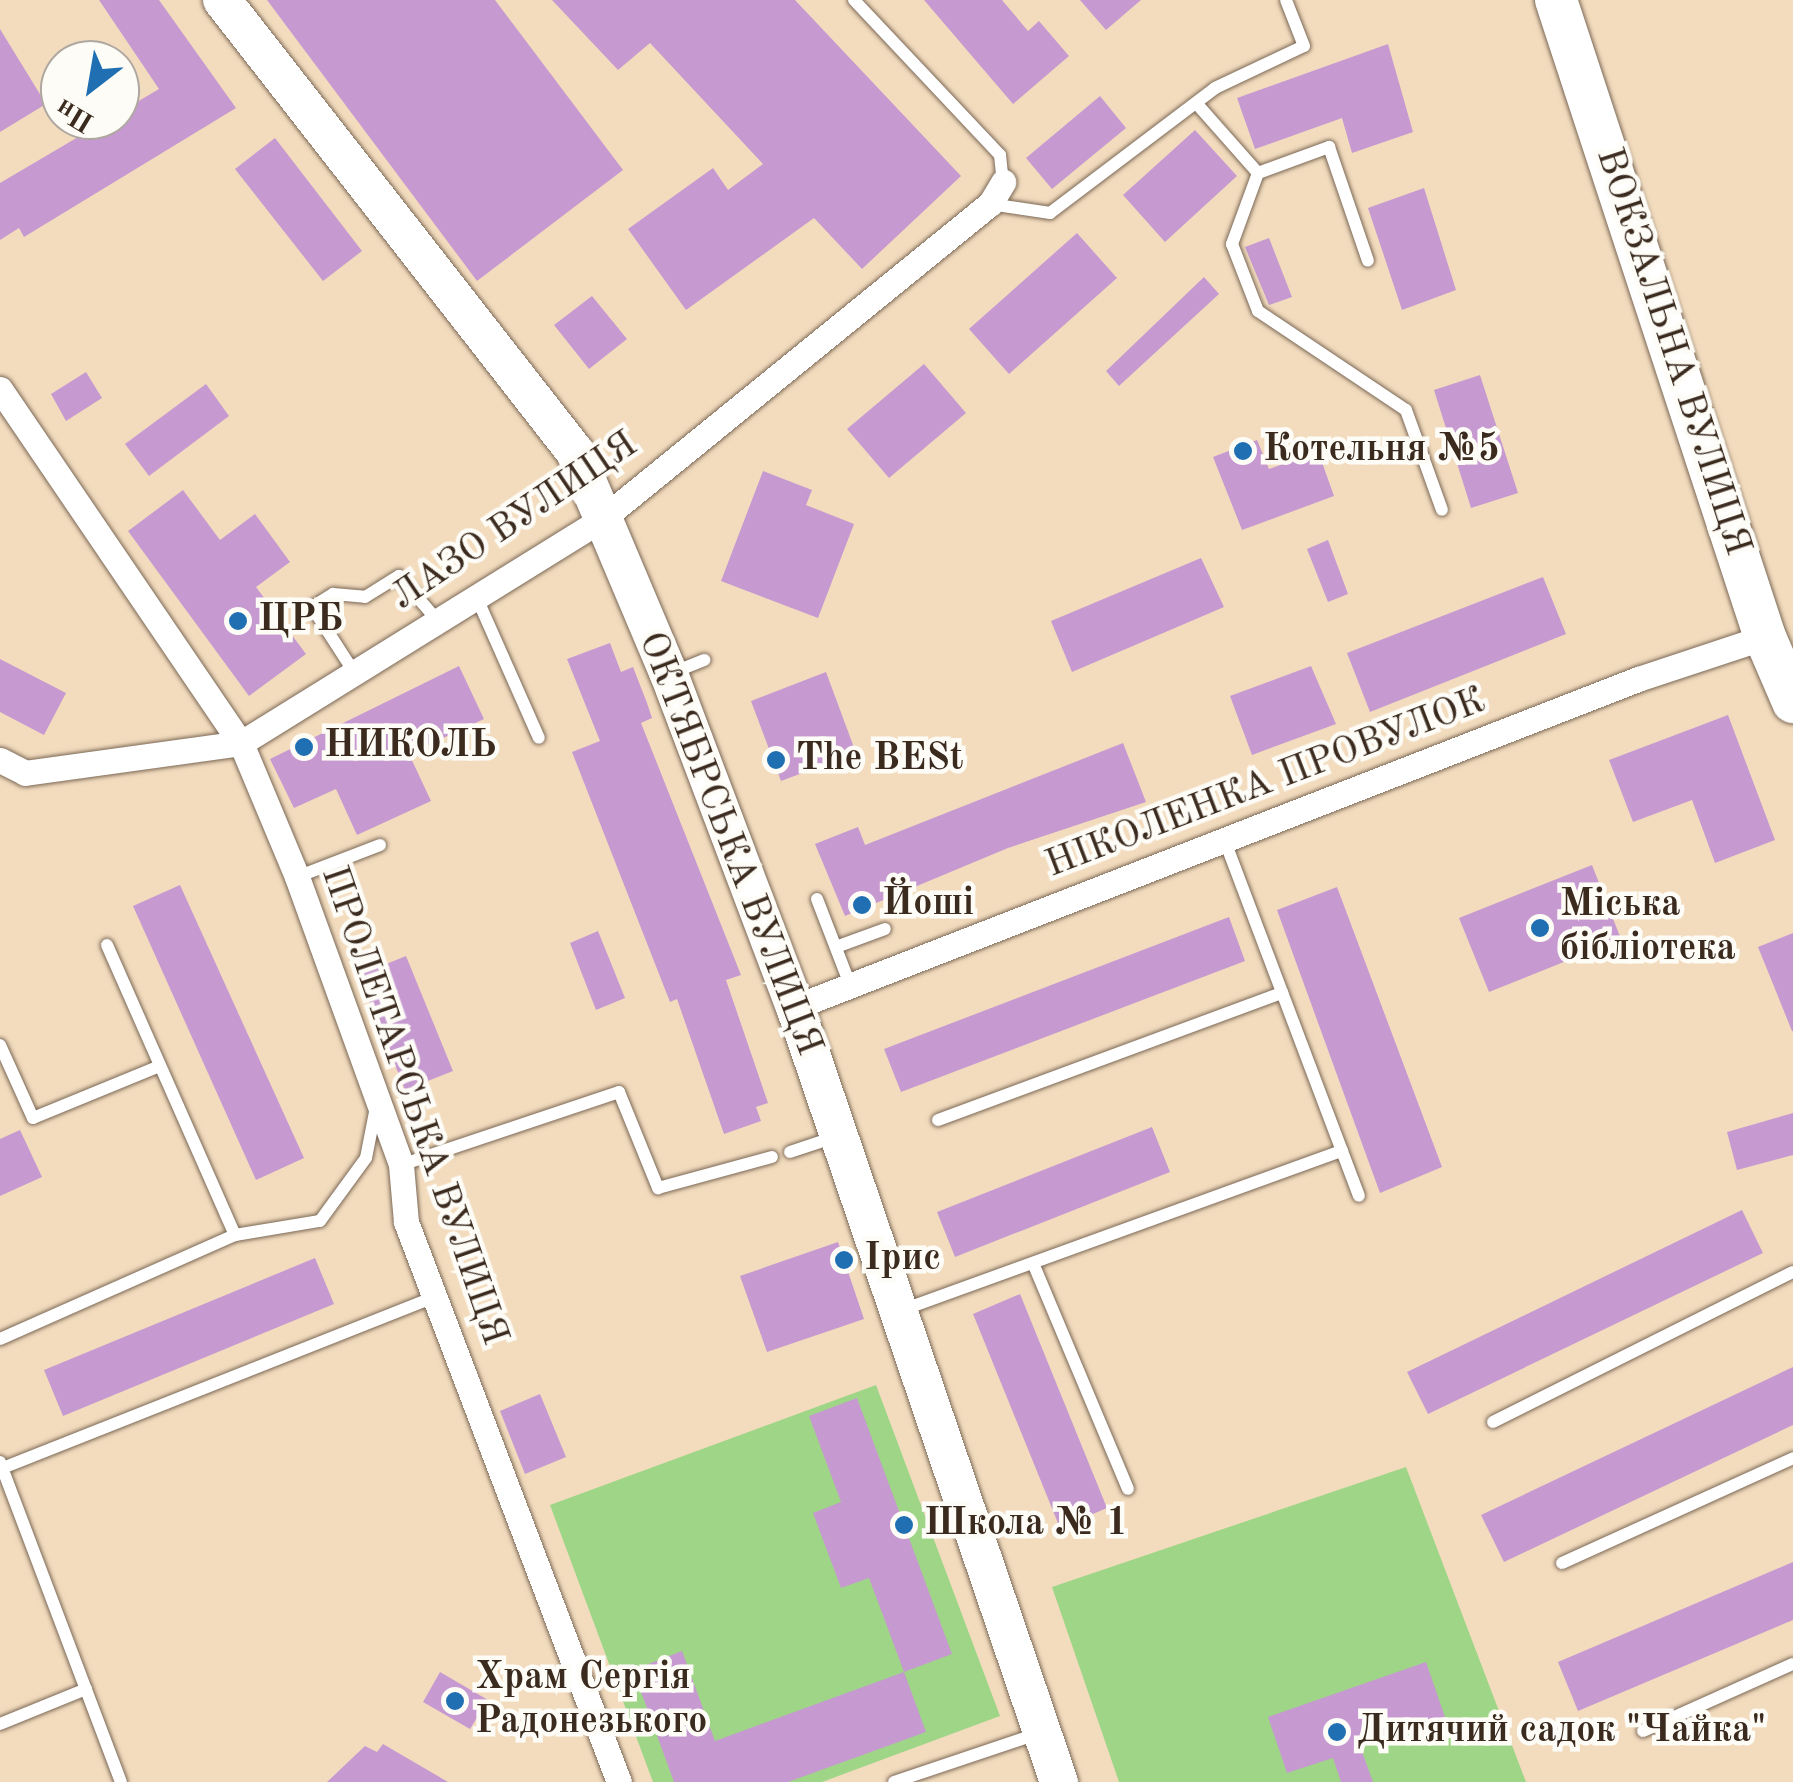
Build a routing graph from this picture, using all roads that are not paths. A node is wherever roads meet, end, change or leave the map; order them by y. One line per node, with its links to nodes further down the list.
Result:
1 (222, 0): 11 (main road, ОКТЯБРСЬКА ВУЛИЦЯ)
2 (854, 0): 7 (lane)
3 (1286, 0): 5 (lane)
4 (1556, 0): 14 (main road, ВОКЗАЛЬНА ВУЛИЦЯ)
5 (1197, 104): 6 (lane); 7 (lane)
6 (1258, 172): 8 (lane); 10 (lane)
7 (996, 194): 11 (street, ЛАЗО ВУЛИЦЯ)
8 (1368, 261)
9 (0, 389): 18 (street, ПРОЛЕТАРСЬКА ВУЛИЦЯ)
10 (1442, 510)
11 (602, 518): 12 (street, ЛАЗО ВУЛИЦЯ); 29 (main road, ОКТЯБРСЬКА ВУЛИЦЯ)
12 (476, 596): 13 (street, ЛАЗО ВУЛИЦЯ); 17 (lane)
13 (438, 620): 15 (street, ЛАЗО ВУЛИЦЯ); 15 (lane)
14 (1765, 636): 16 (main road, ВОКЗАЛЬНА ВУЛИЦЯ); 21 (street, НІКОЛЕНКА ПРОВУЛОК)
15 (354, 672): 18 (street, ЛАЗО ВУЛИЦЯ)
16 (1793, 702)
17 (539, 738)
18 (241, 743): 19 (street, ЛАЗО ВУЛИЦЯ); 22 (street, ПРОЛЕТАРСЬКА ВУЛИЦЯ)
19 (0, 760)
20 (380, 844): 22 (lane)
21 (1226, 844): 27 (street, НІКОЛЕНКА ПРОВУЛОК); 28 (lane)
22 (297, 878): 32 (street, ПРОЛЕТАРСЬКА ВУЛИЦЯ)
23 (817, 899): 26 (lane)
24 (886, 928): 26 (lane)
25 (106, 945): 31 (lane)
26 (836, 947): 27 (lane)
27 (850, 982): 29 (street, НІКОЛЕНКА ПРОВУЛОК)
28 (1282, 993): 33 (lane); 35 (lane)
29 (795, 1007): 34 (main road, ОКТЯБРСЬКА ВУЛИЦЯ)
30 (0, 1045): 31 (lane)
31 (160, 1066): 40 (lane)
32 (377, 1100): 38 (street, ПРОЛЕТАРСЬКА ВУЛИЦЯ); 40 (lane)
33 (938, 1120)
34 (835, 1136): 36 (lane); 44 (main road, ОКТЯБРСЬКА ВУЛИЦЯ)
35 (1342, 1151): 39 (lane); 41 (lane)
36 (790, 1152)
37 (772, 1157): 38 (lane)
38 (401, 1165): 43 (street, ПРОЛЕТАРСЬКА ВУЛИЦЯ)
39 (1359, 1196)
40 (236, 1234): 45 (lane)
41 (1033, 1263): 44 (lane); 49 (lane)
42 (1793, 1272): 46 (lane)
43 (435, 1296): 48 (lane); 57 (street, ПРОЛЕТАРСЬКА ВУЛИЦЯ)
44 (896, 1312): 55 (main road, ОКТЯБРСЬКА ВУЛИЦЯ)
45 (0, 1339)
46 (1493, 1422)
47 (1793, 1458): 50 (lane)
48 (1, 1466): 52 (lane)
49 (1128, 1489)
50 (1562, 1563)
51 (1793, 1664): 54 (lane)
52 (86, 1689): 53 (lane); 56 (lane)
53 (0, 1724)
54 (1643, 1731)
55 (1042, 1733): 58 (lane); 59 (main road, ОКТЯБРСЬКА ВУЛИЦЯ)
56 (120, 1782)
57 (619, 1782)
58 (894, 1782)
59 (1058, 1782)

